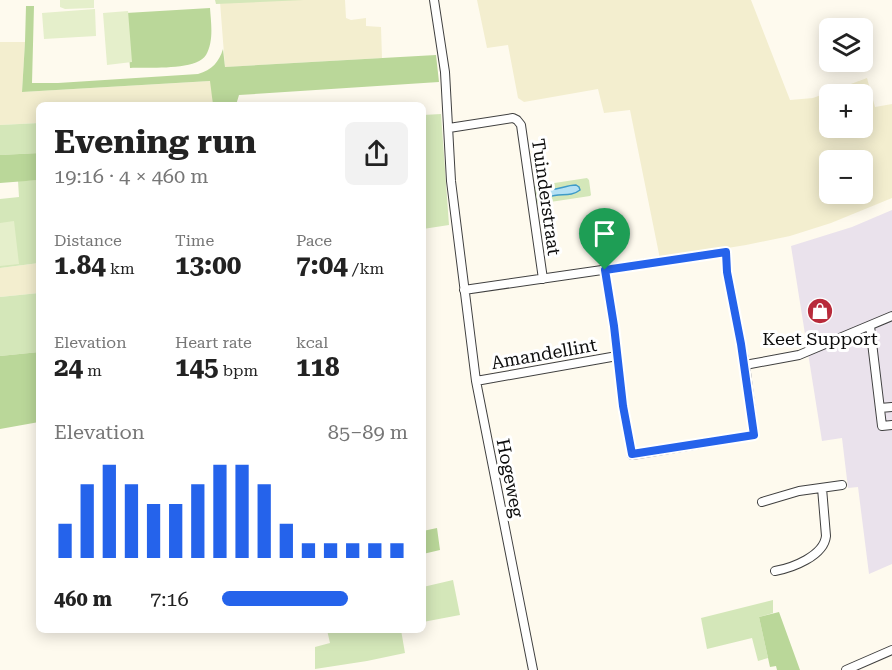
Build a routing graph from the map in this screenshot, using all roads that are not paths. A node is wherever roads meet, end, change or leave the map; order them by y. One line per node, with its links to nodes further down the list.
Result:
1 (434, 0): 2 (street, Hogeweg)
2 (449, 128): 4 (street, Tuinderstraat); 5 (street, Hogeweg)
3 (605, 270): 4 (street); 8 (street, Amandellint); 9 (street)
4 (543, 279): 5 (street)
5 (464, 290): 10 (street, Hogeweg)
6 (892, 316): 7 (street)
7 (870, 326): 9 (street); 12 (street)
8 (617, 356): 9 (street, Amandellint); 10 (street, Amandellint)
9 (744, 365)
10 (476, 381): 20 (street, Hogeweg)
11 (892, 407): 12 (street)
12 (880, 408): 13 (street)
13 (892, 425)
14 (842, 485): 15 (street)
15 (822, 488): 16 (street); 17 (street)
16 (762, 502)
17 (775, 571)
18 (892, 650): 19 (street)
19 (867, 666): 21 (street)
20 (532, 670)
21 (846, 670)

